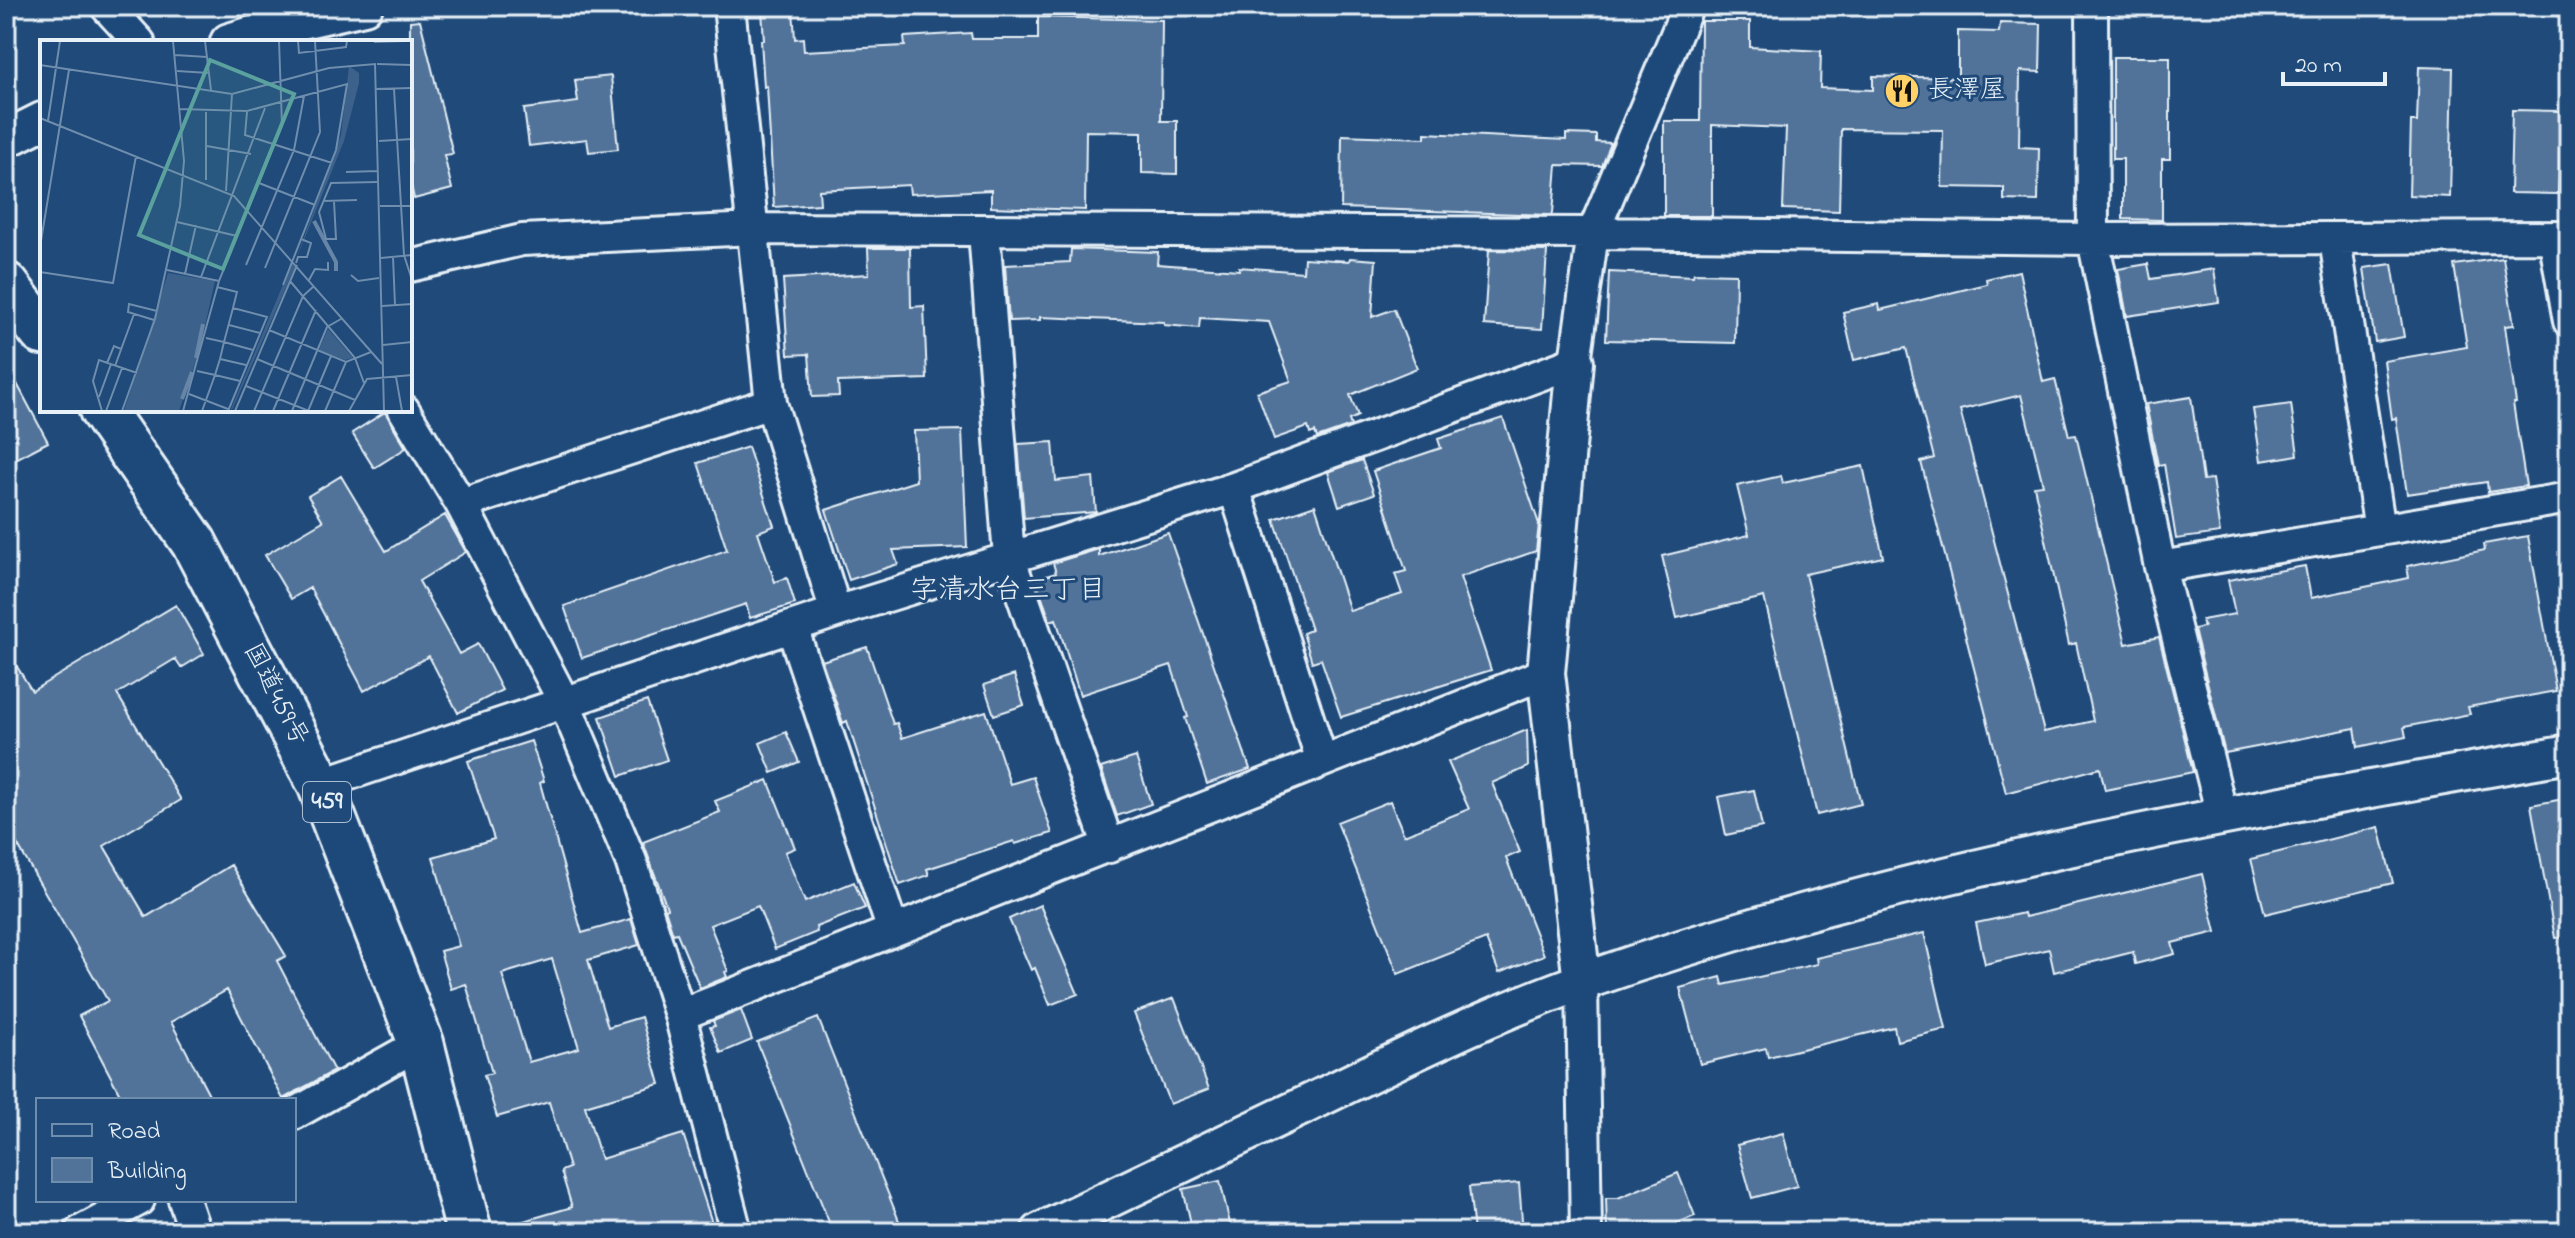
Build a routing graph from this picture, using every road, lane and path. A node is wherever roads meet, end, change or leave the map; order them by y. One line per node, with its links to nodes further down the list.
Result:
1 (106, 6): 6 (street)
2 (364, 6): 7 (street)
3 (729, 6): 10 (street)
4 (1688, 6): 12 (street)
5 (2092, 6): 14 (street)
6 (137, 40)
7 (236, 40)
8 (40, 122): 9 (street)
9 (6, 139)
10 (754, 229): 11 (street); 16 (street); 21 (street)
11 (984, 231): 12 (street); 28 (street)
12 (1593, 233): 14 (street); 20 (street)
13 (2562, 237): 15 (street); 18 (street)
14 (2093, 239): 15 (street); 29 (street)
15 (2335, 240): 27 (street)
16 (412, 266)
17 (6, 285): 19 (highway)
18 (2569, 321)
19 (40, 329)
20 (1575, 362): 24 (street); 32 (street)
21 (771, 403): 26 (street); 30 (street)
22 (103, 412): 36 (highway, 国道459号 / 459)
23 (405, 412): 26 (street)
24 (1234, 488): 28 (street); 35 (street)
25 (2569, 498): 27 (street)
26 (461, 504): 33 (street)
27 (2380, 530): 29 (street)
28 (1009, 557): 30 (street); 38 (street)
29 (2160, 567): 37 (street)
30 (836, 612): 31 (street)
31 (792, 627): 33 (street); 39 (street)
32 (1546, 673): 35 (street); 40 (street)
33 (565, 704): 36 (street); 41 (street)
34 (2569, 754): 37 (street)
35 (1322, 761): 38 (street)
36 (320, 784): 42 (highway, 国道459号 / 459)
37 (2222, 815): 40 (street)
38 (1109, 847): 39 (street)
39 (893, 931): 41 (street)
40 (1582, 982): 50 (street); 51 (street)
41 (680, 1015): 49 (street)
42 (421, 1043): 43 (street); 48 (highway, 国道459号 / 459)
43 (296, 1113)
44 (135, 1202): 46 (street)
45 (185, 1202): 47 (street)
46 (80, 1232)
47 (195, 1232)
48 (469, 1232)
49 (736, 1232)
50 (1040, 1232)
51 (1586, 1232)

